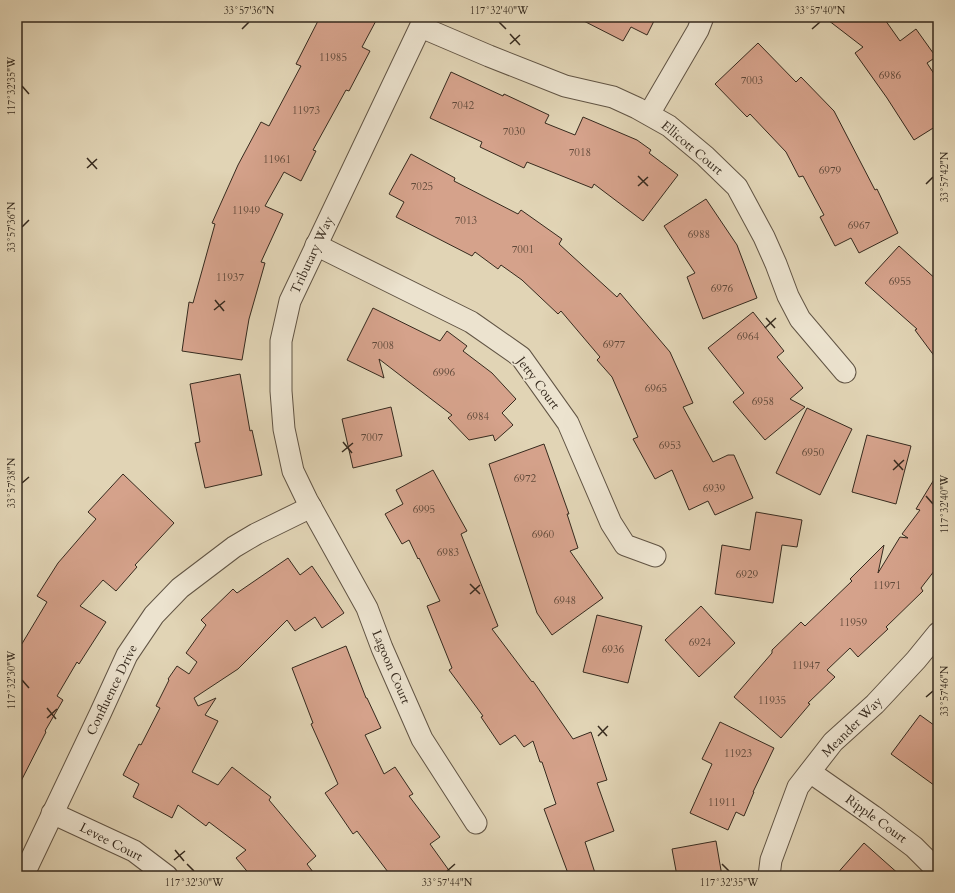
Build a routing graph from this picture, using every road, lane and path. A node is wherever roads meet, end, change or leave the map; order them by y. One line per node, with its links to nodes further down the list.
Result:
1 (703, 17): 3 (street)
2 (423, 22): 3 (street, Ellicott Court); 4 (street, Tributary Way)
3 (649, 114): 5 (street, Ellicott Court)
4 (316, 245): 6 (street, Tributary Way); 7 (street, Jetty Court)
5 (845, 372)
6 (311, 507): 10 (street, Confluence Drive); 11 (street, Lagoon Court)
7 (655, 556)
8 (938, 633): 9 (street, Meander Way)
9 (810, 772): 12 (street, Ripple Court); 15 (street, Meander Way)
10 (52, 813): 13 (street, Confluence Drive); 14 (street, Levee Court)
11 (476, 823)
12 (938, 871)
13 (23, 876)
14 (167, 876)
15 (769, 876)

